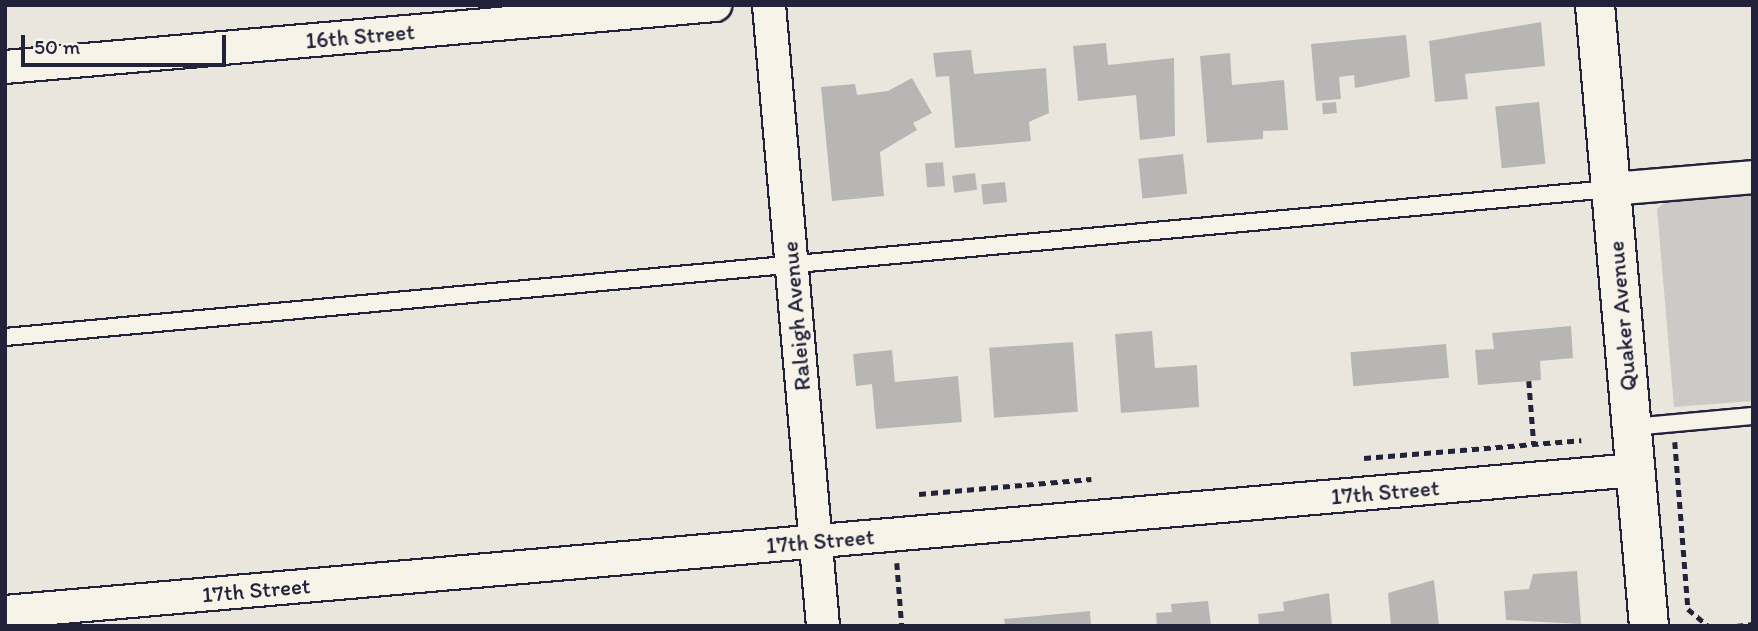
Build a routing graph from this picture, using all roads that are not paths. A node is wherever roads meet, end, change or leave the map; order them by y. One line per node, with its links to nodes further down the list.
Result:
1 (716, 5): 4 (street, 16th Street)
2 (769, 5): 7 (street, Raleigh Avenue)
3 (1595, 5): 6 (main road, Quaker Avenue)
4 (5, 67)
5 (1753, 177): 6 (street)
6 (1611, 189): 7 (lane); 10 (main road, Quaker Avenue)
7 (792, 269): 8 (lane); 12 (street, Raleigh Avenue)
8 (5, 337)
9 (1753, 416): 10 (lane)
10 (1632, 427): 11 (main road, Quaker Avenue)
11 (1636, 470): 12 (street, 17th Street); 15 (main road, Quaker Avenue)
12 (816, 542): 13 (street, 17th Street); 14 (street, Raleigh Avenue)
13 (5, 612)
14 (823, 626)
15 (1649, 626)

